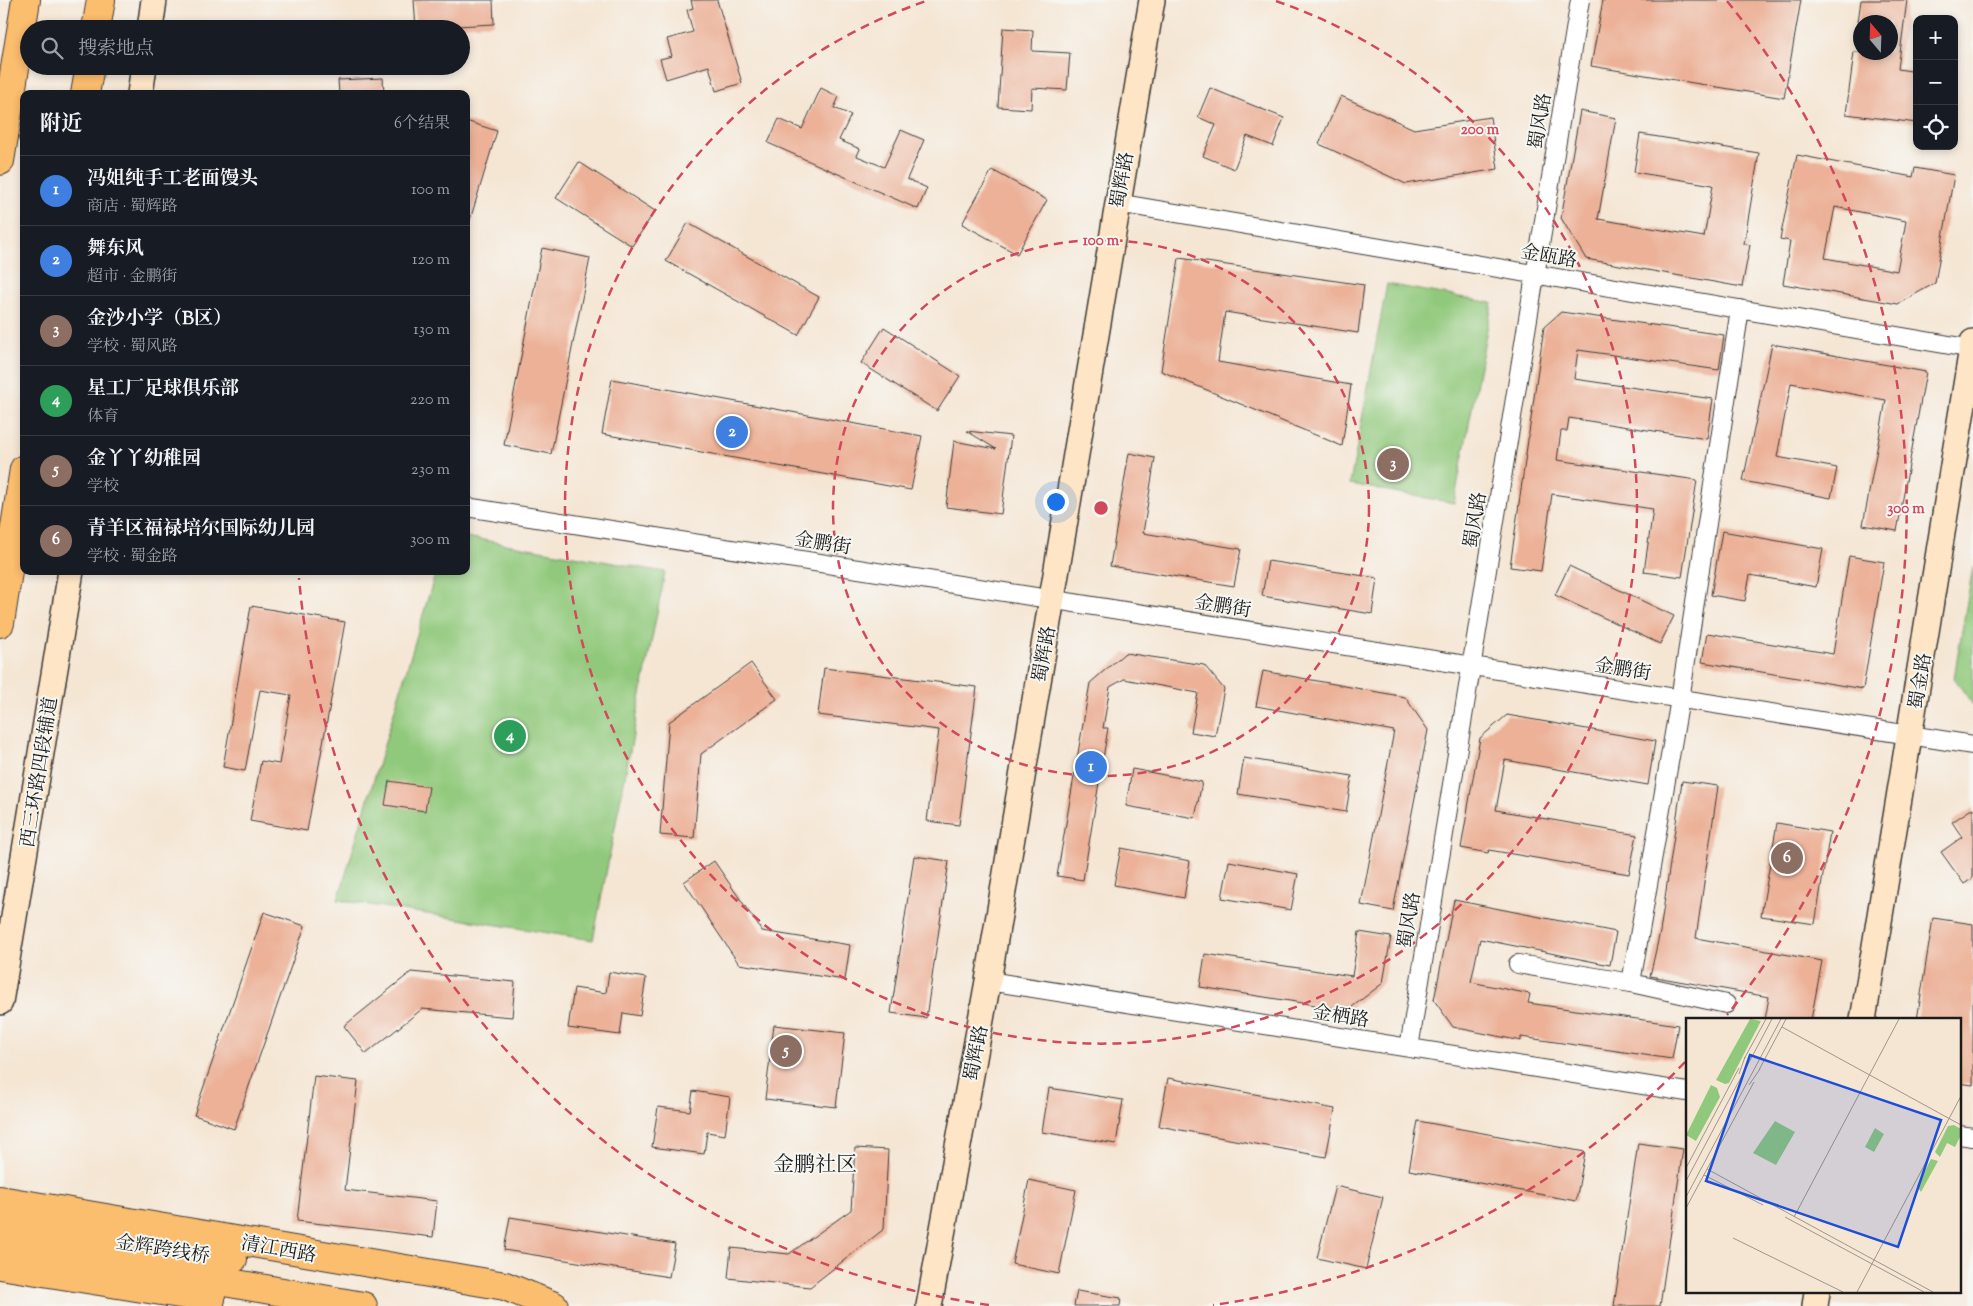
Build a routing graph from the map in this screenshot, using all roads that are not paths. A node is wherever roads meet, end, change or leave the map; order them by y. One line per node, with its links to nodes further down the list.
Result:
1 (26, 0): 6 (main road)
2 (101, 0): 7 (main road)
3 (154, 0): 8 (street)
4 (1152, 0): 15 (street, 蜀辉路)
5 (1580, 0): 16 (street, 蜀风路)
6 (23, 20)
7 (98, 20)
8 (151, 20)
9 (20, 37): 14 (main road)
10 (89, 75): 12 (main road)
11 (143, 75): 13 (street)
12 (87, 90)
13 (141, 90)
14 (0, 161)
15 (1118, 203): 16 (street, 金瓯路); 22 (street, 蜀辉路)
16 (1535, 274): 17 (street, 金瓯路); 24 (street, 蜀风路)
17 (1740, 309): 18 (street, 金瓯路); 25 (street)
18 (1973, 346): 26 (street, 蜀金路)
19 (20, 497): 23 (main road)
20 (470, 508): 22 (street, 金鹏街)
21 (70, 575): 31 (street, 西三环路四段辅道)
22 (1052, 599): 24 (street, 金鹏街); 29 (street, 蜀辉路)
23 (0, 623)
24 (1471, 665): 25 (street, 金鹏街); 34 (street, 蜀风路)
25 (1680, 698): 26 (street, 金鹏街); 30 (street)
26 (1911, 735): 27 (street, 金鹏街); 33 (street, 蜀金路)
27 (1973, 745)
28 (1518, 964): 30 (street)
29 (988, 981): 34 (street, 金栖路); 46 (street, 蜀辉路)
30 (1631, 983): 32 (street)
31 (0, 1002)
32 (1726, 1004)
33 (1863, 1018)
34 (1409, 1048): 35 (street, 金栖路)
35 (1686, 1092)
36 (1960, 1135): 37 (street)
37 (1973, 1137)
38 (0, 1200): 45 (main road, 清江西路)
39 (0, 1221): 42 (main road, 金辉跨线桥)
40 (0, 1243): 44 (main road, 金辉跨线桥)
41 (0, 1265): 43 (main road)
42 (508, 1305)
43 (256, 1306)
44 (363, 1306)
45 (554, 1306)
46 (929, 1306)

